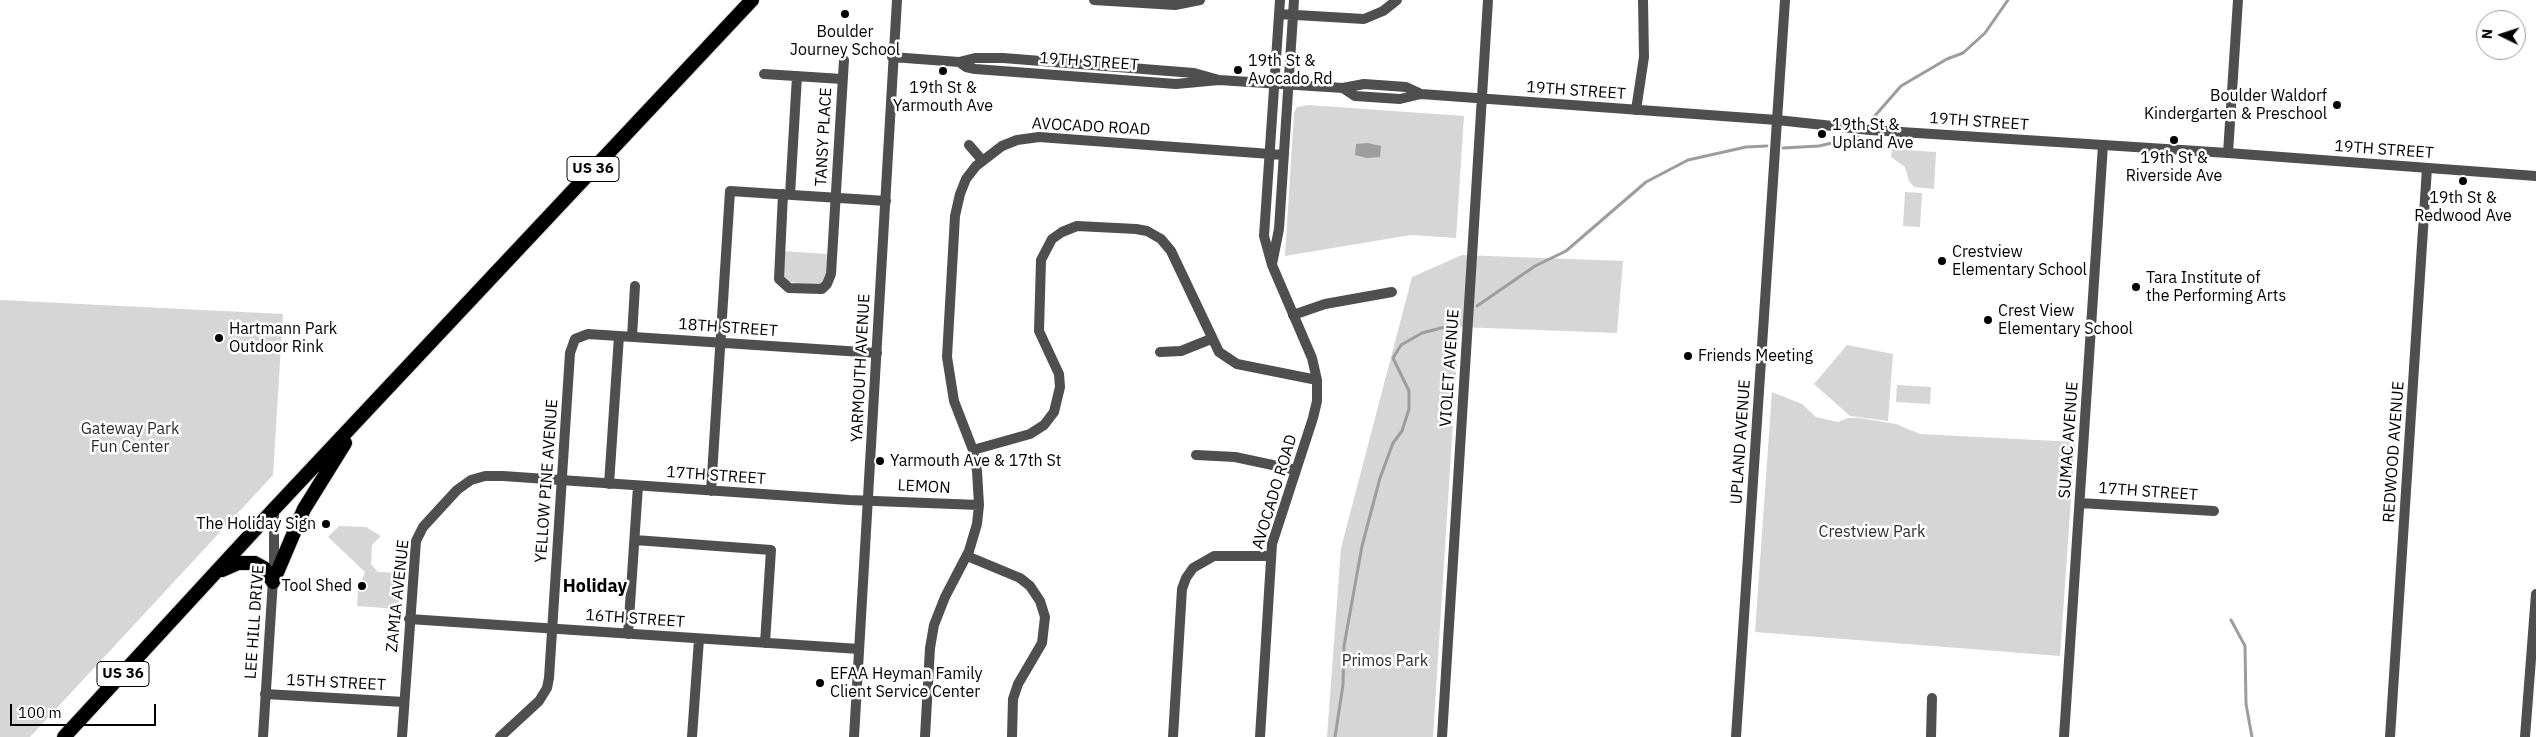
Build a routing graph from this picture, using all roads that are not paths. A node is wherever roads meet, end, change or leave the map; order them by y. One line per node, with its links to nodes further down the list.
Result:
1 (752, 0): 47 (highway, US 36)
2 (897, 0): 14 (street, YARMOUTH AVENUE)
3 (1094, 0): 4 (street)
4 (1200, 0)
5 (1280, 0): 12 (street, AVOCADO ROAD)
6 (1294, 0): 13 (street)
7 (1488, 0): 21 (street, VIOLET AVENUE)
8 (1643, 0): 22 (street)
9 (1786, 0): 23 (street, UPLAND AVENUE)
10 (2238, 0): 26 (street)
11 (1398, 4): 13 (street)
12 (1279, 14): 13 (street); 19 (street, AVOCADO ROAD)
13 (1293, 15): 20 (street)
14 (892, 57): 19 (street, 19TH STREET); 34 (street, YARMOUTH AVENUE)
15 (844, 60): 18 (street, TANSY PLACE)
16 (764, 74): 17 (street, TANSY PLACE)
17 (797, 76): 18 (street, TANSY PLACE); 32 (street, TANSY PLACE)
18 (842, 79): 33 (street, TANSY PLACE)
19 (1273, 84): 20 (street, 19TH STREET); 27 (street, AVOCADO ROAD)
20 (1289, 85): 21 (street, 19TH STREET); 28 (street)
21 (1482, 99): 22 (street, 19TH STREET); 85 (street, VIOLET AVENUE)
22 (1636, 110): 23 (street, 19TH STREET)
23 (1777, 120): 25 (street, 19TH STREET); 86 (street, UPLAND AVENUE)
24 (969, 144): 29 (street)
25 (2103, 145): 26 (street, 19TH STREET); 56 (street, SUMAC AVENUE)
26 (2228, 153): 30 (street, 19TH STREET)
27 (1269, 154): 28 (street, AVOCADO ROAD); 29 (street, AVOCADO ROAD); 35 (street, AVOCADO ROAD)
28 (1284, 155): 35 (street)
29 (982, 160): 48 (street, AVOCADO ROAD)
30 (2427, 168): 31 (street, 19TH STREET); 89 (street, REDWOOD AVENUE)
31 (2536, 176)
32 (786, 195): 33 (street); 33 (street, TANSY PLACE); 43 (street)
33 (835, 198): 34 (street)
34 (886, 201): 45 (street, YARMOUTH AVENUE)
35 (1272, 265): 38 (street, AVOCADO ROAD)
36 (635, 286): 40 (street)
37 (1392, 292): 38 (street)
38 (1293, 315): 46 (street, AVOCADO ROAD)
39 (619, 336): 40 (street, 18TH STREET); 41 (street, 18TH STREET); 52 (street)
40 (632, 337): 43 (street, 18TH STREET)
41 (577, 338): 51 (street, YELLOW PINE AVENUE)
42 (1211, 339): 44 (street); 46 (street); 48 (street)
43 (720, 343): 45 (street, 18TH STREET); 54 (street)
44 (1160, 352)
45 (877, 353): 55 (street, YARMOUTH AVENUE)
46 (1317, 380): 50 (street, AVOCADO ROAD)
47 (358, 421): 58 (highway, US 36); 64 (highway)
48 (973, 450): 57 (street, AVOCADO ROAD)
49 (1196, 454): 50 (street)
50 (1296, 470): 62 (street, AVOCADO ROAD)
51 (562, 481): 52 (street, 17TH STREET); 66 (street, ZAMIA AVENUE); 67 (street, YELLOW PINE AVENUE)
52 (609, 484): 53 (street, 17TH STREET)
53 (638, 486): 54 (street, 17TH STREET); 60 (street)
54 (711, 491): 55 (street, 17TH STREET)
55 (868, 500): 57 (street, LEMON); 71 (street, YARMOUTH AVENUE)
56 (2080, 503): 59 (street, 17TH STREET); 88 (street, SUMAC AVENUE)
57 (978, 505): 61 (street, AVOCADO ROAD)
58 (274, 509): 63 (highway, US 36); 64 (street, LEE HILL DRIVE)
59 (2214, 511)
60 (635, 540): 68 (street); 70 (street)
61 (967, 556): 81 (street, AVOCADO ROAD); 82 (street)
62 (1270, 556): 83 (street); 84 (street, AVOCADO ROAD)
63 (218, 572): 64 (highway); 75 (highway, US 36)
64 (273, 582): 72 (street, LEE HILL DRIVE)
65 (2536, 594): 90 (street)
66 (409, 619): 67 (street, 16TH STREET); 74 (street, ZAMIA AVENUE)
67 (553, 629): 68 (street, 16TH STREET); 78 (street, YELLOW PINE AVENUE)
68 (628, 634): 69 (street, 16TH STREET)
69 (699, 639): 70 (street, 16TH STREET); 79 (street)
70 (765, 643): 71 (street, 16TH STREET)
71 (859, 649): 80 (street, YARMOUTH AVENUE)
72 (265, 694): 74 (street, 15TH STREET); 76 (street, LEE HILL DRIVE)
73 (1932, 698): 87 (street)
74 (404, 702): 77 (street, ZAMIA AVENUE)
75 (64, 737)
76 (262, 737)
77 (402, 737)
78 (500, 737)
79 (692, 737)
80 (854, 737)
81 (925, 737)
82 (1012, 737)
83 (1173, 737)
84 (1260, 737)
85 (1442, 737)
86 (1736, 737)
87 (1931, 737)
88 (2064, 737)
89 (2390, 737)
90 (2525, 737)

